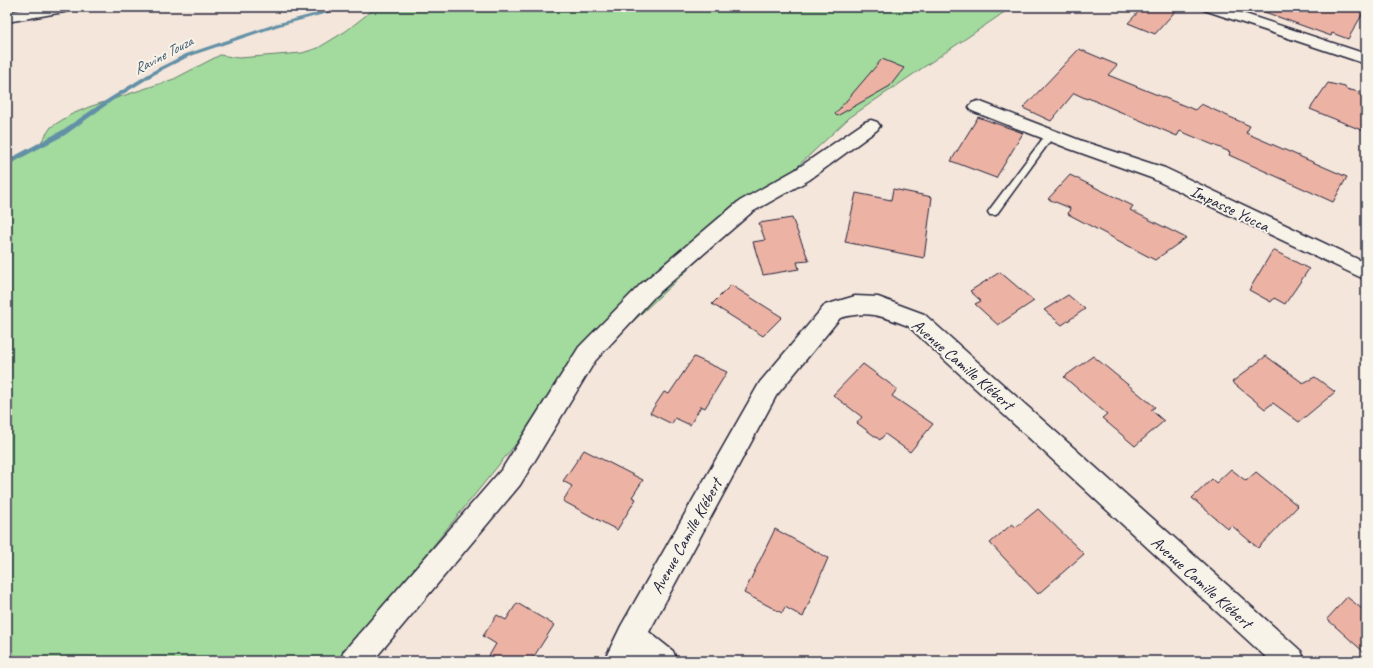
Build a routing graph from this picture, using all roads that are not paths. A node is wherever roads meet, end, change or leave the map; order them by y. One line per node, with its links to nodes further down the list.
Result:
1 (64, 7): 3 (street)
2 (1209, 7): 4 (street)
3 (7, 17)
4 (1366, 59)
5 (978, 107): 7 (street, Impasse Yucca)
6 (871, 126): 11 (street)
7 (1050, 135): 8 (lane); 9 (street, Impasse Yucca)
8 (993, 212)
9 (1366, 272)
10 (631, 636): 12 (street, Avenue Camille Klébert); 13 (street); 14 (street, Avenue Camille Klébert)
11 (354, 661)
12 (618, 661)
13 (663, 661)
14 (1291, 661)

